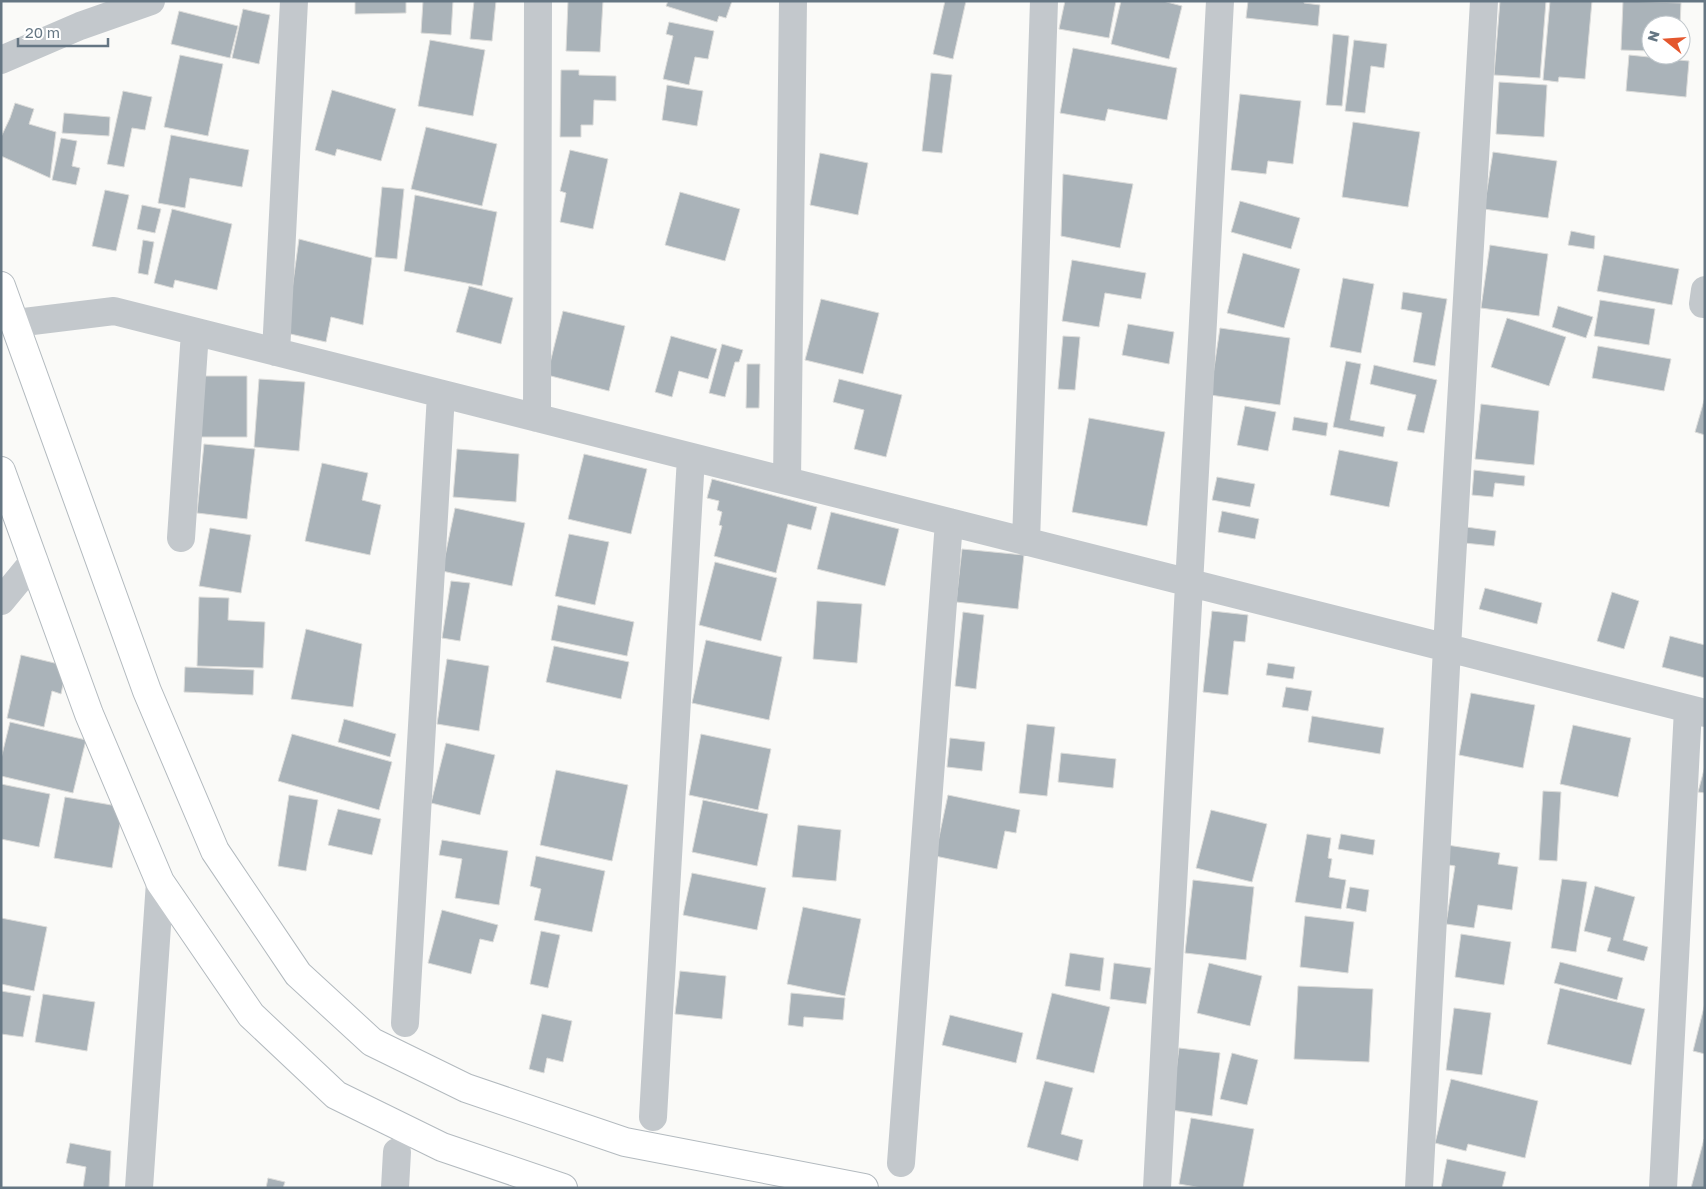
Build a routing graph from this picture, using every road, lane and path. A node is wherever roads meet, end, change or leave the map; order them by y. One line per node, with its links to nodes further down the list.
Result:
1 (151, 1): 8 (street)
2 (294, 1): 12 (street)
3 (538, 1): 14 (street)
4 (793, 1): 17 (street)
5 (1044, 1): 20 (street)
6 (1220, 1): 22 (street)
7 (1484, 1): 24 (street)
8 (1, 60)
9 (1, 286): 10 (main road)
10 (16, 323): 11 (street); 34 (main road)
11 (195, 332): 12 (street); 19 (street)
12 (276, 352): 13 (street)
13 (441, 394): 14 (street); 27 (street)
14 (538, 418): 15 (street)
15 (691, 457): 17 (street); 28 (street)
16 (1, 471): 21 (main road)
17 (787, 481): 18 (street)
18 (949, 522): 20 (street); 30 (street)
19 (181, 538)
20 (1026, 542): 22 (street)
21 (34, 561): 23 (street); 26 (main road)
22 (1188, 583): 24 (street); 35 (street)
23 (1, 601)
24 (1447, 648): 25 (street); 36 (street)
25 (1696, 711): 37 (street)
26 (160, 882): 31 (street); 33 (main road)
27 (405, 1022)
28 (654, 1117)
29 (397, 1152): 32 (street)
30 (901, 1163)
31 (138, 1188)
32 (395, 1188)
33 (563, 1188)
34 (864, 1188)
35 (1157, 1188)
36 (1419, 1188)
37 (1663, 1188)

